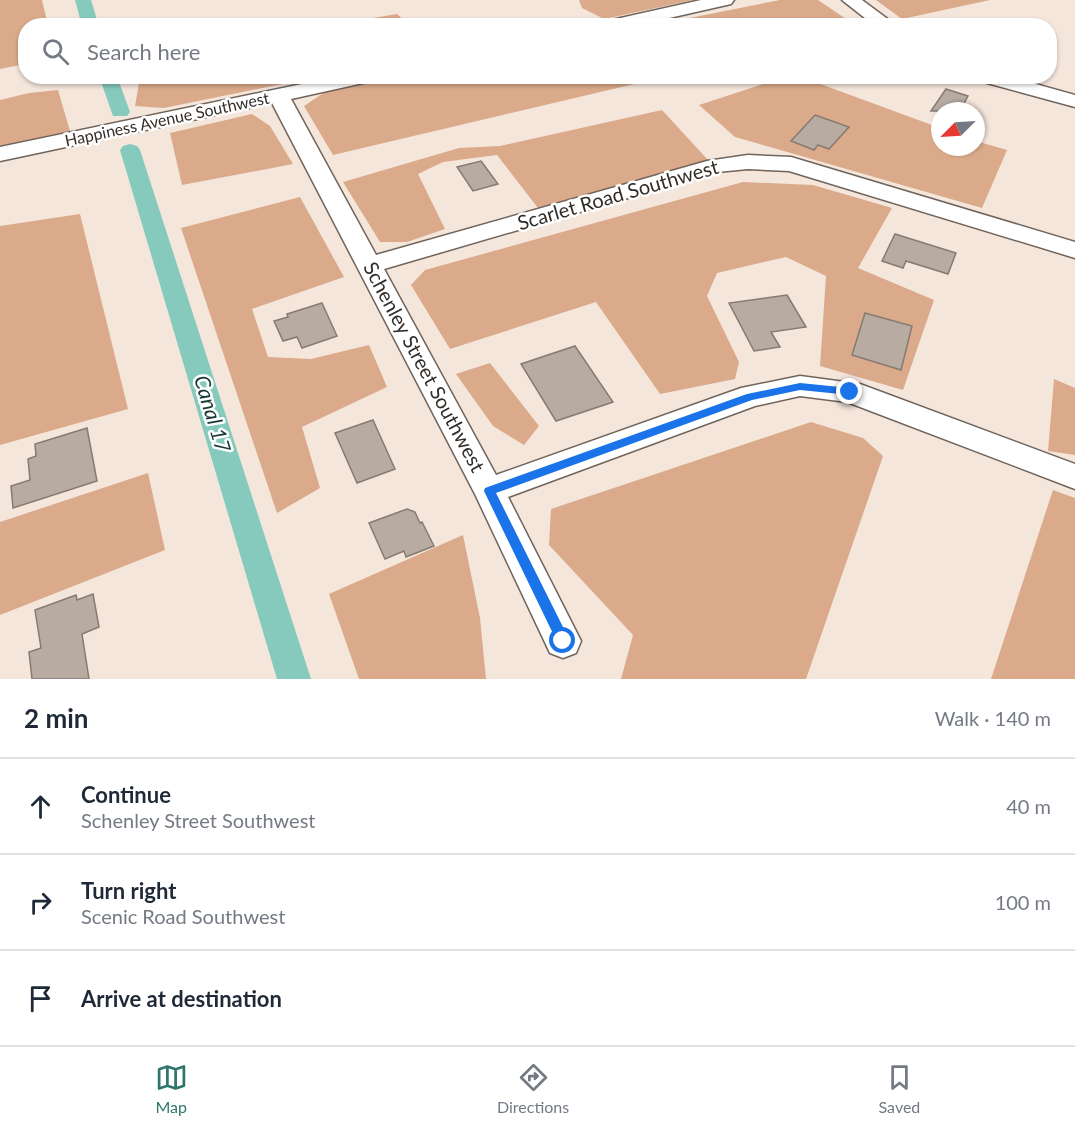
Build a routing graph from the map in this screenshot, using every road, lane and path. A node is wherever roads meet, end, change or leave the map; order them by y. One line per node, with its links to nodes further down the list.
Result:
1 (725, 0): 3 (street)
2 (851, 0): 4 (street)
3 (643, 18)
4 (877, 18)
5 (334, 84): 7 (street, Happiness Avenue Southwest)
6 (1012, 84): 8 (street)
7 (279, 96): 9 (street, Happiness Avenue Southwest); 11 (street, Schenley Street Southwest)
8 (1075, 101)
9 (0, 154)
10 (1075, 250): 11 (street, Scarlet Road Southwest)
11 (369, 266): 13 (street, Schenley Street Southwest)
12 (1075, 477): 13 (street)
13 (489, 491): 14 (street, Schenley Street Southwest)
14 (563, 641)

